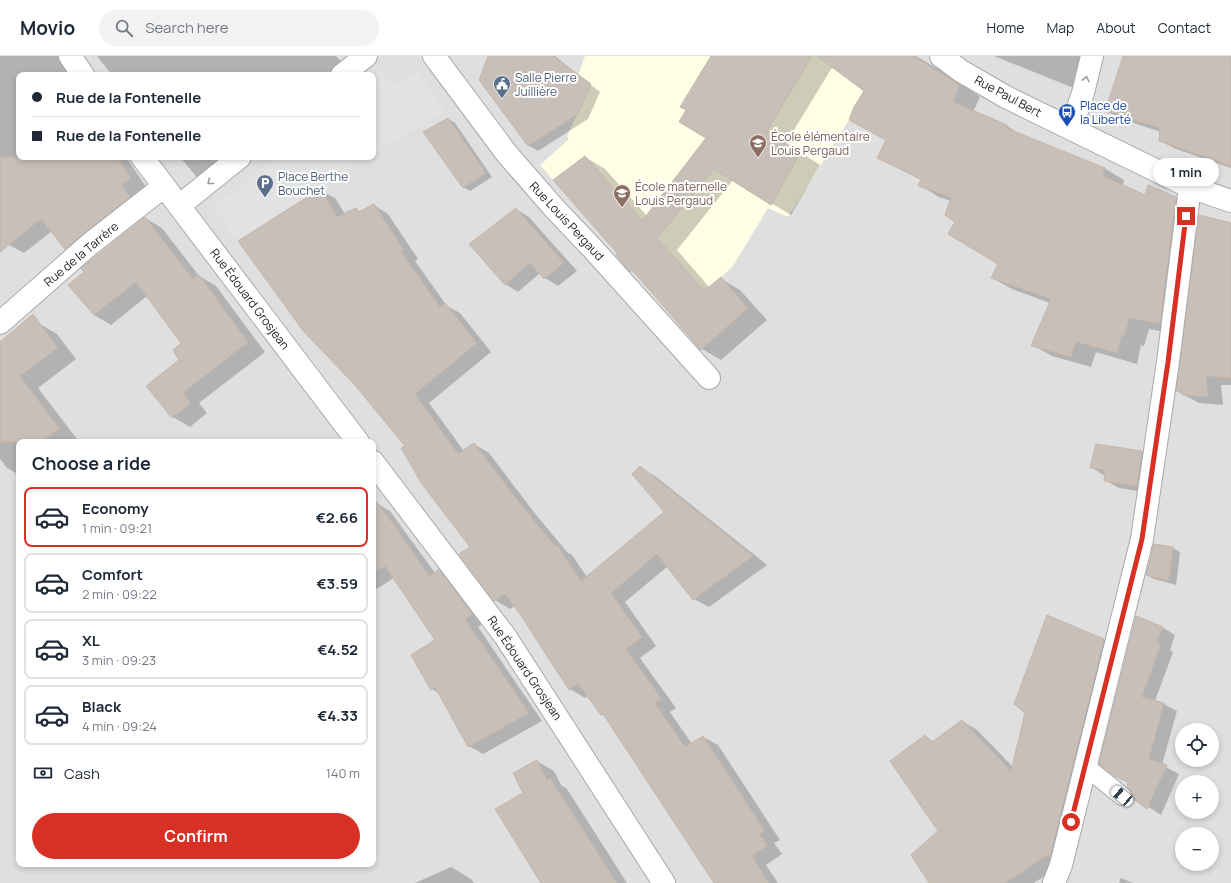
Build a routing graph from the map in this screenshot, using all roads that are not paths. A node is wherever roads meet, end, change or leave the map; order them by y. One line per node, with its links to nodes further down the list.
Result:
1 (70, 56): 6 (street)
2 (366, 56): 7 (street)
3 (434, 56): 16 (street, Rue Louis Pergaud)
4 (941, 56): 8 (street, Rue Paul Bert)
5 (1092, 56): 8 (street, one-way to 5)
6 (81, 72)
7 (346, 72)
8 (1071, 129): 12 (street, Rue Paul Bert)
9 (144, 160): 11 (street, Rue Édouard Grosjean)
10 (236, 160): 14 (street, one-way to 14)
11 (163, 187): 14 (street, Rue Édouard Grosjean); 15 (street, Rue de la Tarrère)
12 (1190, 187): 13 (street, Rue Paul Bert); 19 (street)
13 (1231, 201)
14 (179, 206): 17 (street, Rue Édouard Grosjean)
15 (0, 323)
16 (709, 378)
17 (356, 439)
18 (376, 466): 21 (street, Rue Édouard Grosjean)
19 (1085, 766): 20 (lane); 22 (street)
20 (1122, 796)
21 (664, 883)
22 (1054, 883)

